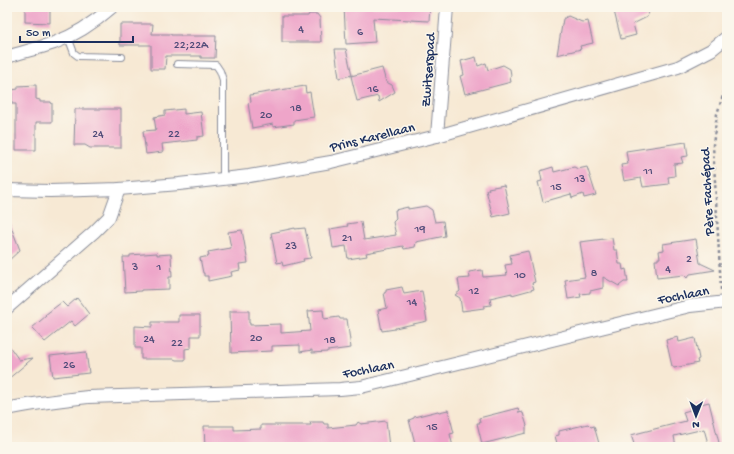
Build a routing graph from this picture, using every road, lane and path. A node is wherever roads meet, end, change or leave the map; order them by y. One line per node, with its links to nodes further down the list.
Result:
1 (112, 7): 3 (street)
2 (447, 7): 9 (street, Zwitserspad)
3 (68, 37): 5 (street); 6 (lane)
4 (727, 37): 9 (street, Prins Karellaan)
5 (7, 57)
6 (122, 57)
7 (177, 64): 10 (lane)
8 (727, 83): 13 (path, Père Fachépad)
9 (437, 136): 10 (street, Prins Karellaan)
10 (223, 179): 11 (street, Prins Karellaan)
11 (119, 189): 12 (street, Prins Karellaan); 14 (street)
12 (7, 190)
13 (724, 302): 15 (street, Fochlaan)
14 (7, 308)
15 (7, 409)

